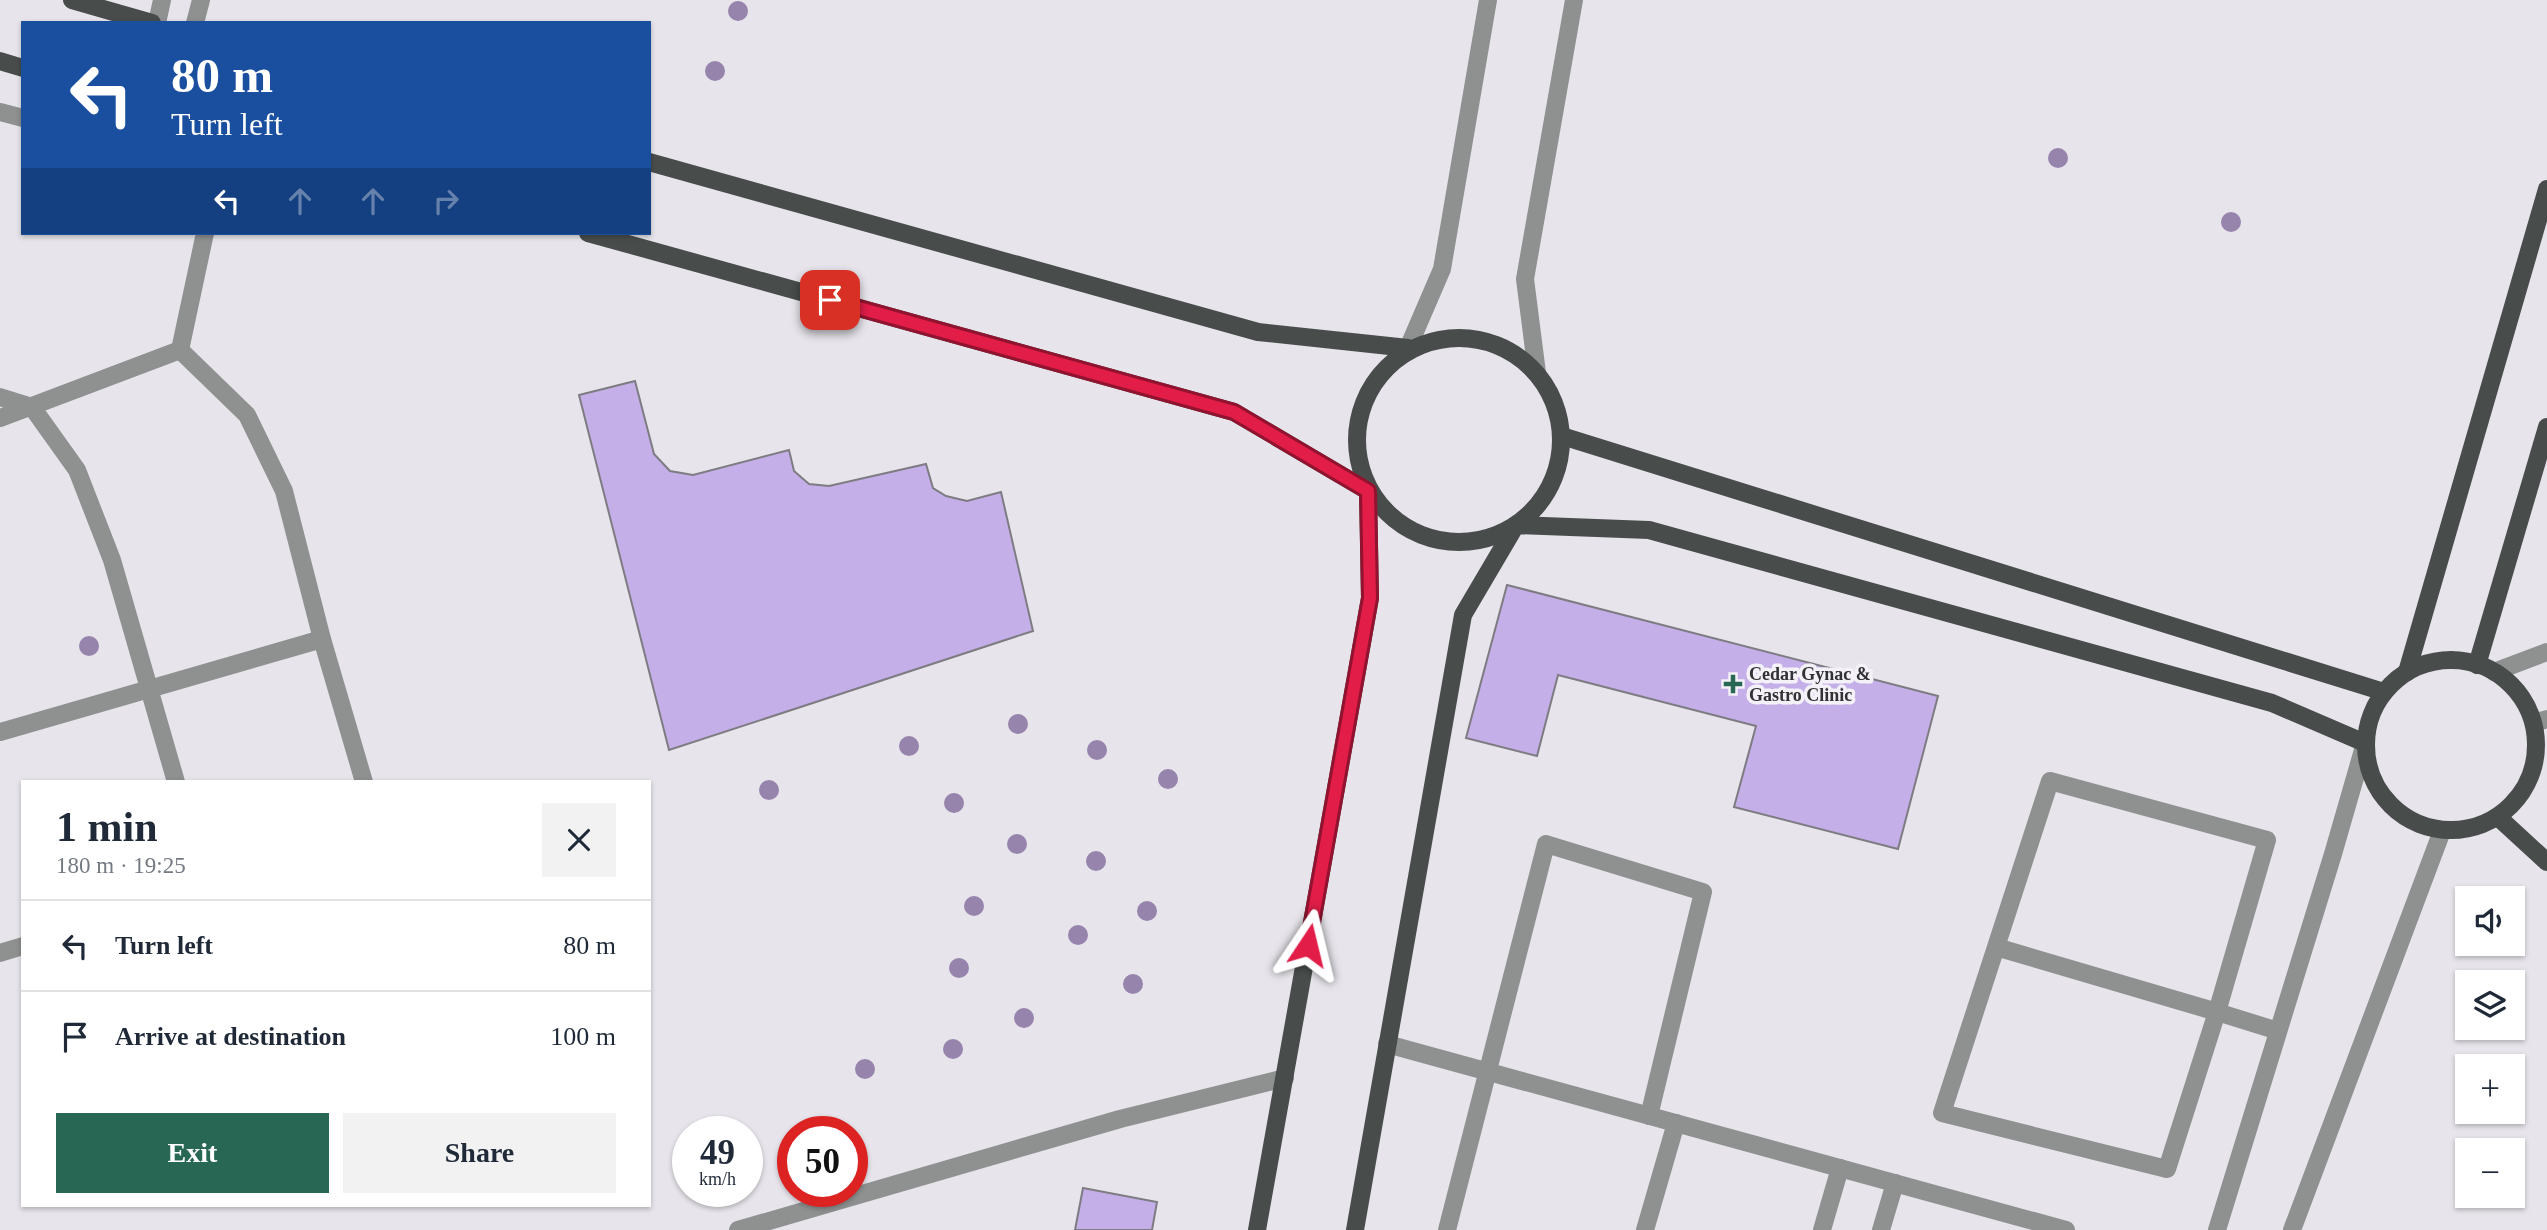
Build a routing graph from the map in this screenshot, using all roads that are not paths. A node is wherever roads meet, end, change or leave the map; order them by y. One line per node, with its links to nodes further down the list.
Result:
1 (72, 0): 6 (main road)
2 (162, 0): 7 (street)
3 (201, 0): 8 (street)
4 (1488, 0): 17 (street)
5 (1574, 0): 19 (street)
6 (148, 21)
7 (156, 21)
8 (196, 21)
9 (0, 61): 10 (main road)
10 (21, 67)
11 (0, 112): 12 (street)
12 (21, 117)
13 (651, 163): 17 (main road)
14 (2547, 189): 30 (main road)
15 (205, 235): 18 (street)
16 (595, 235): 25 (main road)
17 (1408, 348): 19 (main road); 25 (main road)
18 (180, 350): 21 (street); 27 (street)
19 (1536, 373): 24 (main road)
20 (0, 397): 21 (street)
21 (32, 407): 22 (street); 31 (street)
22 (0, 418)
23 (2547, 427): 29 (main road)
24 (1562, 436): 26 (main road); 32 (main road)
25 (1368, 491): 26 (main road); 49 (main road)
26 (1516, 525): 35 (main road); 47 (main road)
27 (322, 639): 31 (street); 38 (street)
28 (2547, 652): 29 (street)
29 (2486, 668): 30 (main road); 33 (main road)
30 (2407, 672): 32 (main road)
31 (148, 689): 34 (street); 37 (street)
32 (2384, 691): 35 (main road)
33 (2541, 721): 36 (main road)
34 (0, 732)
35 (2365, 743): 40 (main road); 46 (street)
36 (2541, 766): 39 (main road)
37 (175, 780)
38 (363, 780)
39 (2498, 817): 40 (main road); 41 (main road)
40 (2442, 831): 63 (street)
41 (2547, 862)
42 (21, 947): 44 (street)
43 (1996, 947): 45 (street); 45 (street); 45 (street)
44 (0, 953)
45 (2217, 1012): 46 (street)
46 (2278, 1031): 62 (street)
47 (1387, 1044): 48 (street); 56 (main road)
48 (1489, 1071): 50 (street); 50 (street); 57 (street)
49 (1285, 1079): 54 (street); 55 (main road)
50 (1649, 1115): 51 (street)
51 (1676, 1123): 52 (street); 58 (street)
52 (1840, 1168): 53 (street); 59 (street)
53 (1895, 1183): 60 (street); 61 (street)
54 (738, 1230)
55 (1257, 1230)
56 (1355, 1230)
57 (1447, 1230)
58 (1645, 1230)
59 (1822, 1230)
60 (1881, 1230)
61 (2066, 1230)
62 (2217, 1230)
63 (2292, 1230)

